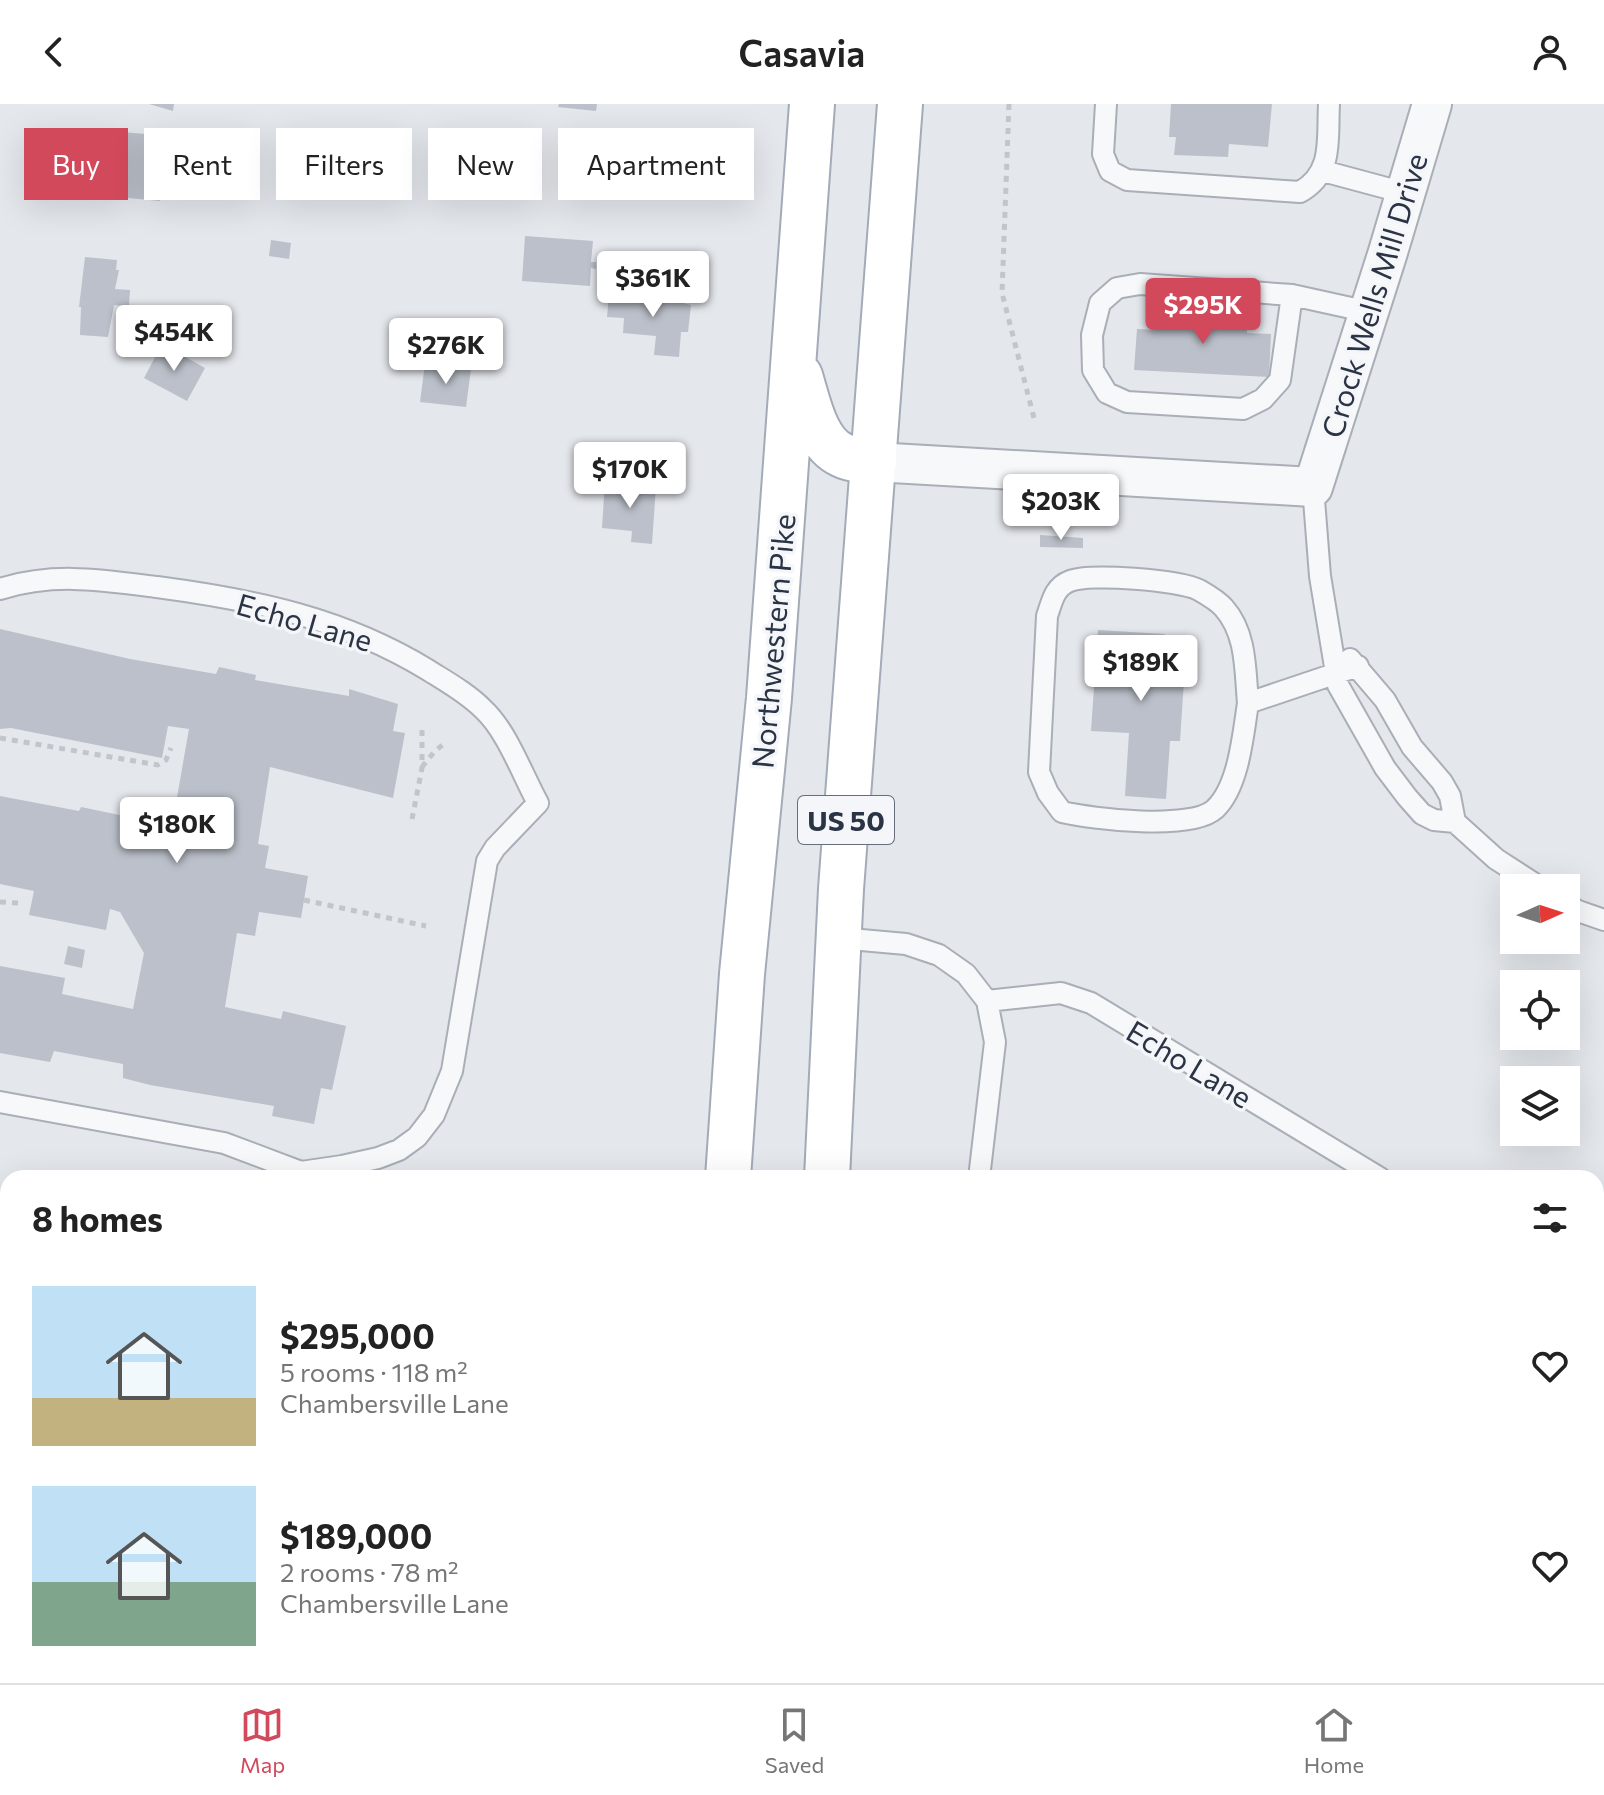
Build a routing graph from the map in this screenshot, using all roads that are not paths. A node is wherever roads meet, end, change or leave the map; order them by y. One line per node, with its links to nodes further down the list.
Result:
1 (812, 104): 10 (main road, Northwestern Pike / US 50)
2 (900, 104): 11 (main road, US 50)
3 (1106, 104): 6 (lane)
4 (1329, 104): 6 (lane)
5 (1432, 104): 7 (street, Crock Wells Mill Drive)
6 (1323, 171): 7 (lane)
7 (1405, 193): 9 (street, Crock Wells Mill Drive)
8 (1292, 295): 8 (lane); 9 (lane)
9 (1369, 312): 12 (street, Crock Wells Mill Drive)
10 (794, 359): 11 (main road); 27 (main road, Northwestern Pike / US 50)
11 (874, 462): 12 (street); 22 (main road, US 50)
12 (1313, 487): 14 (lane)
13 (0, 589): 26 (lane, Echo Lane)
14 (1333, 642): 15 (lane); 16 (lane)
15 (1358, 666): 16 (lane); 18 (lane)
16 (1335, 673): 17 (lane); 18 (lane)
17 (1248, 703): 17 (lane)
18 (1455, 822): 19 (lane)
19 (1519, 874)
20 (1580, 912): 21 (lane)
21 (1604, 920)
22 (839, 938): 23 (lane); 28 (main road, US 50)
23 (987, 1001): 29 (lane); 30 (lane, Echo Lane)
24 (0, 1102): 25 (lane)
25 (288, 1170)
26 (324, 1170)
27 (729, 1170)
28 (827, 1170)
29 (980, 1170)
30 (1367, 1170)

